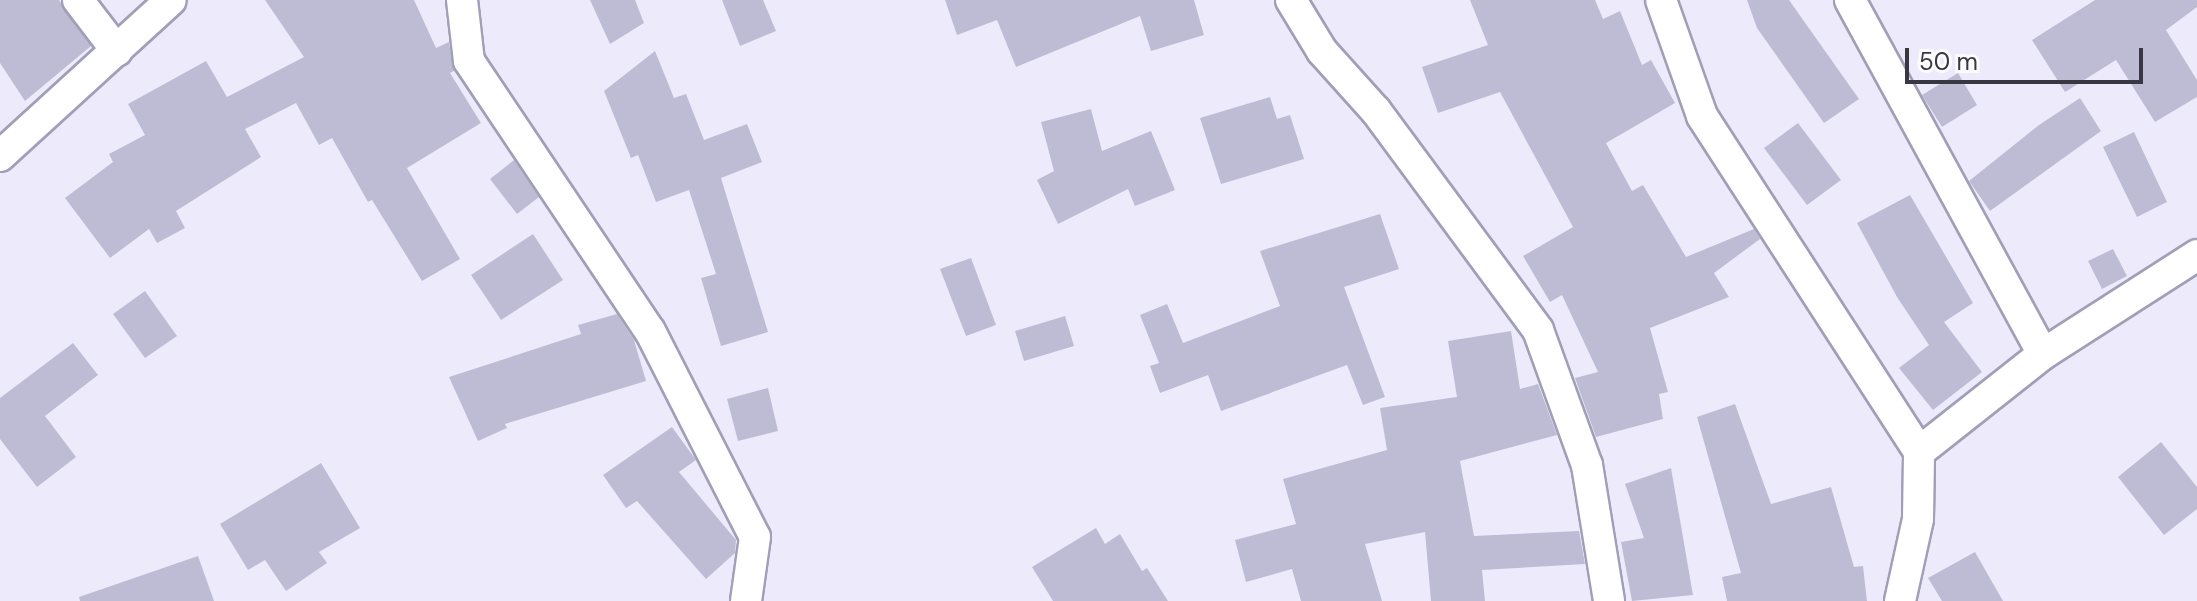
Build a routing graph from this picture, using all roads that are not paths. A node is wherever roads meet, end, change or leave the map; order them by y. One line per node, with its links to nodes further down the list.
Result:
1 (78, 0): 7 (street)
2 (171, 0): 7 (street)
3 (462, 0): 12 (street)
4 (1291, 0): 13 (street)
5 (1661, 0): 11 (street)
6 (1850, 0): 10 (street)
7 (117, 51): 8 (street)
8 (0, 156)
9 (2197, 255): 10 (street)
10 (2043, 354): 11 (street)
11 (1919, 452): 14 (street)
12 (746, 601)
13 (1609, 601)
14 (1900, 601)

